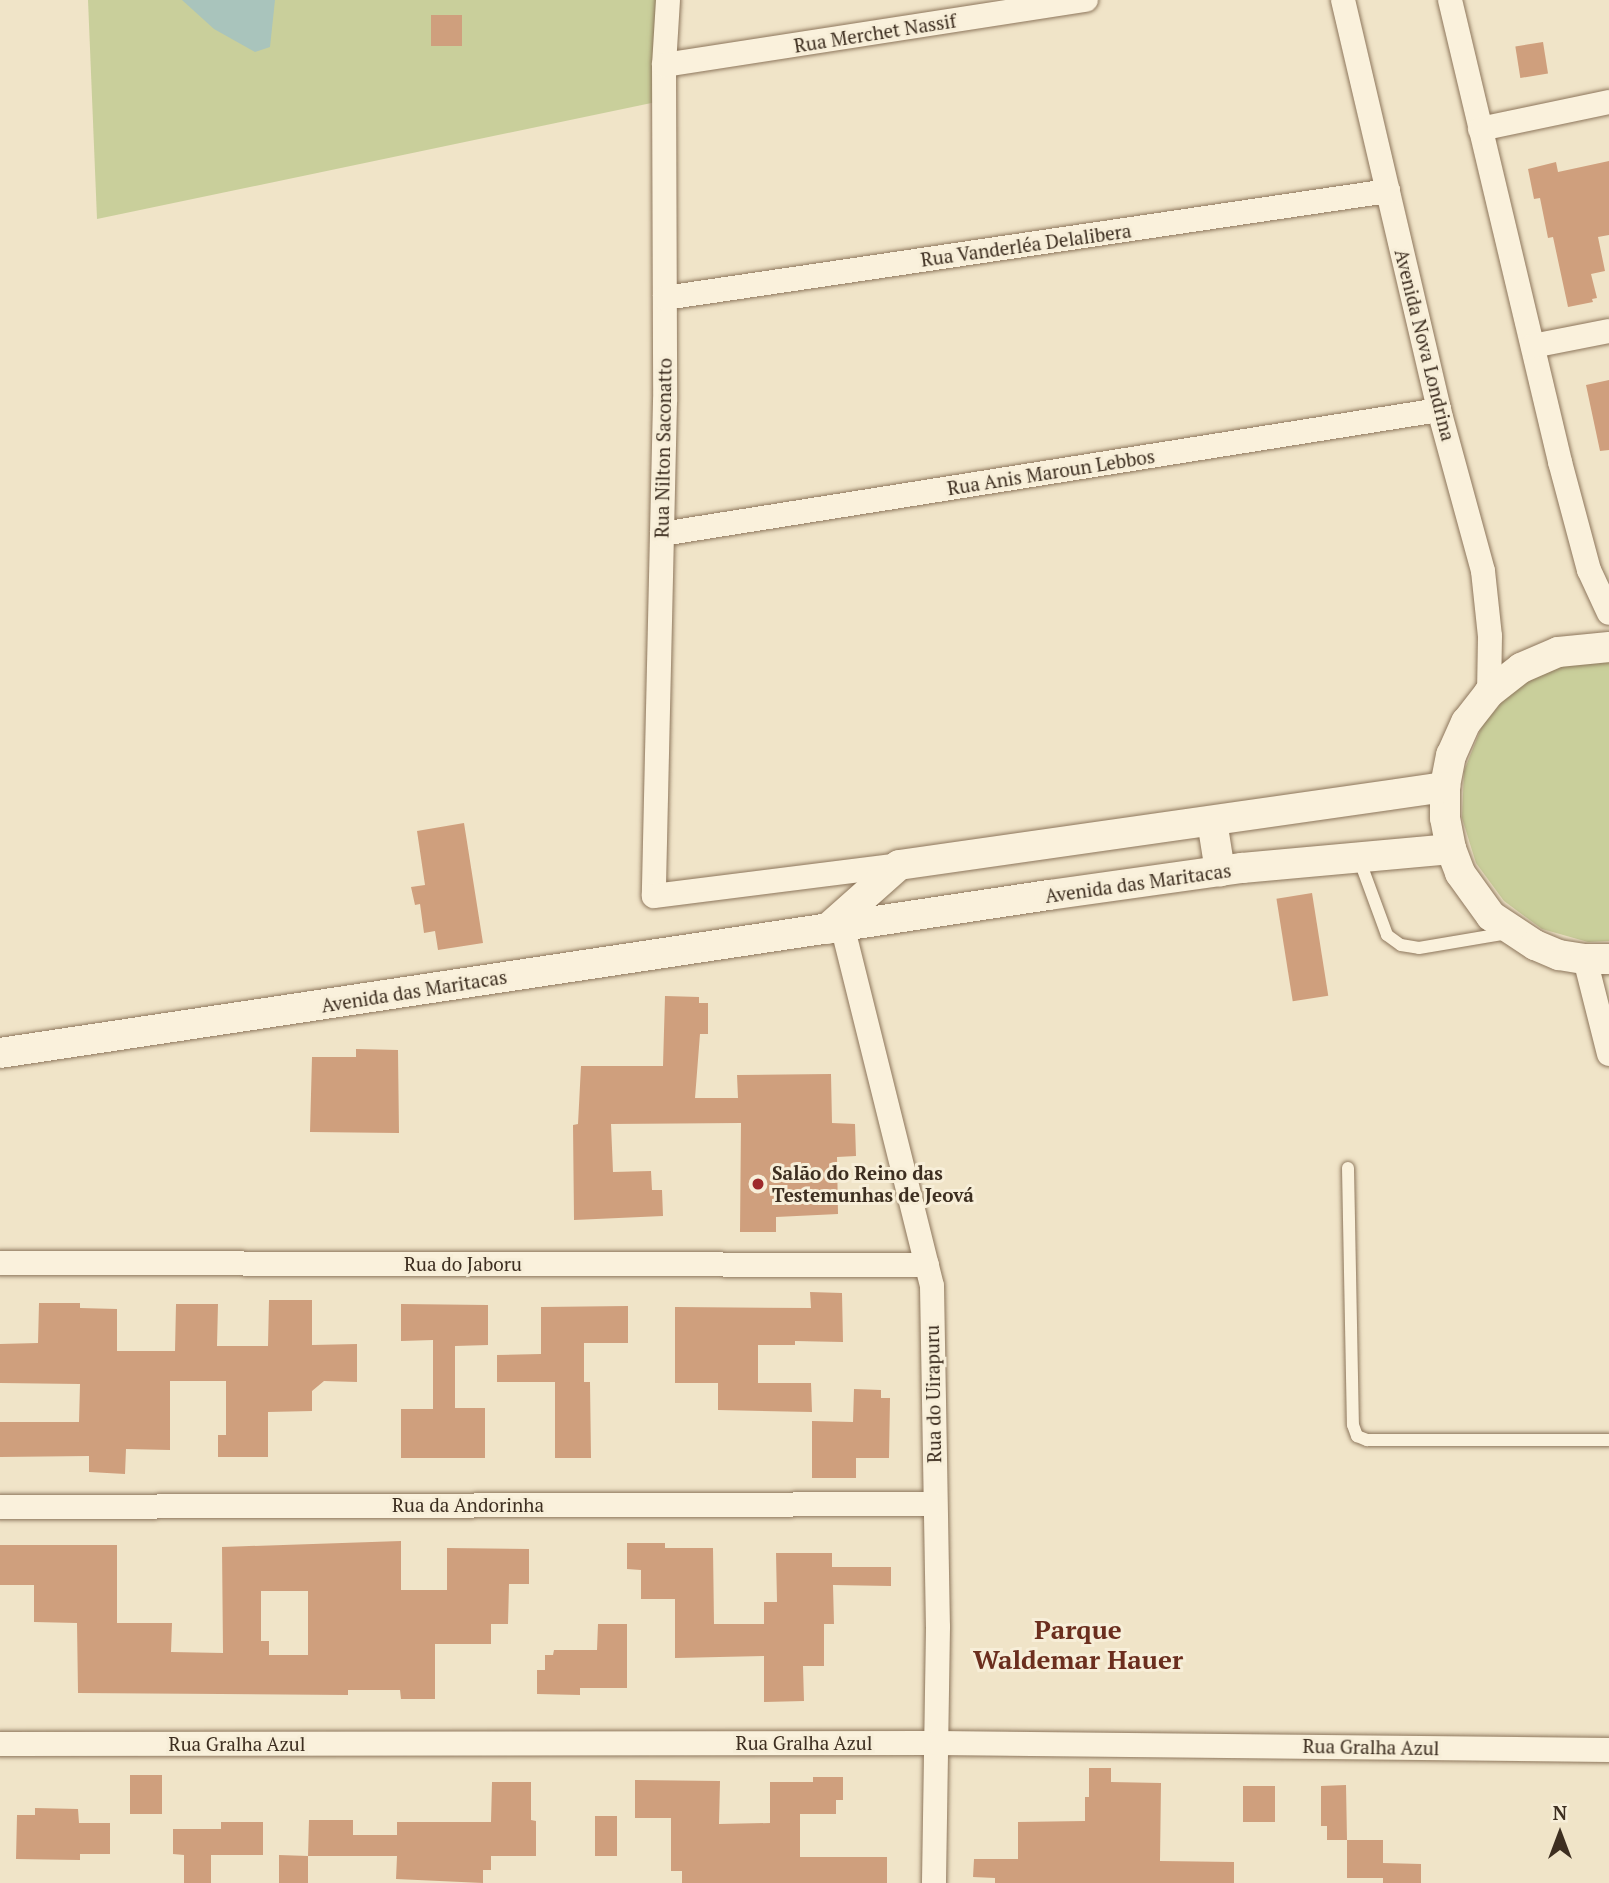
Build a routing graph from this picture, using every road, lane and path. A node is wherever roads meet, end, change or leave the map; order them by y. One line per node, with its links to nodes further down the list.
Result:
1 (668, 0): 5 (street, Rua Nilton Saconatto)
2 (1086, 0): 5 (street, Rua Merchet Nassif)
3 (1343, 0): 8 (street, Avenida Nova Londrina)
4 (1450, 0): 7 (street)
5 (664, 65): 9 (street, Rua Nilton Saconatto)
6 (1609, 102): 7 (street)
7 (1480, 129): 11 (street)
8 (1388, 191): 9 (street, Rua Vanderléa Delalibera); 12 (street, Avenida Nova Londrina)
9 (665, 298): 13 (street, Rua Nilton Saconatto)
10 (1609, 331): 11 (street)
11 (1533, 346): 14 (street)
12 (1439, 410): 13 (street, Rua Anis Maroun Lebbos); 17 (street, Avenida Nova Londrina)
13 (662, 534): 22 (street, Rua Nilton Saconatto)
14 (1599, 568): 15 (street)
15 (1609, 613)
16 (1609, 647): 17 (street)
17 (1489, 693): 18 (street)
18 (1444, 786): 19 (street); 20 (street)
19 (1212, 821): 22 (street); 23 (street)
20 (1451, 849): 21 (street, Avenida das Maritacas); 25 (street)
21 (1358, 856): 23 (street, Avenida das Maritacas); 25 (lane)
22 (899, 865): 24 (street)
23 (1220, 871): 24 (street, Avenida das Maritacas)
24 (837, 924): 27 (street, Avenida das Maritacas); 31 (street, Rua do Uirapuru)
25 (1512, 932): 26 (street)
26 (1597, 959): 28 (street)
27 (0, 1053)
28 (1609, 1054)
29 (1348, 1168): 32 (lane)
30 (0, 1263): 31 (street, Rua do Jaboru)
31 (927, 1265): 33 (street, Rua do Uirapuru)
32 (1609, 1440)
33 (935, 1504): 34 (street, Rua da Andorinha); 35 (street, Rua do Uirapuru)
34 (0, 1507)
35 (936, 1742): 36 (street, Rua Gralha Azul); 37 (street, Rua Gralha Azul); 38 (street, Rua do Uirapuru)
36 (0, 1744)
37 (1609, 1750)
38 (934, 1883)

